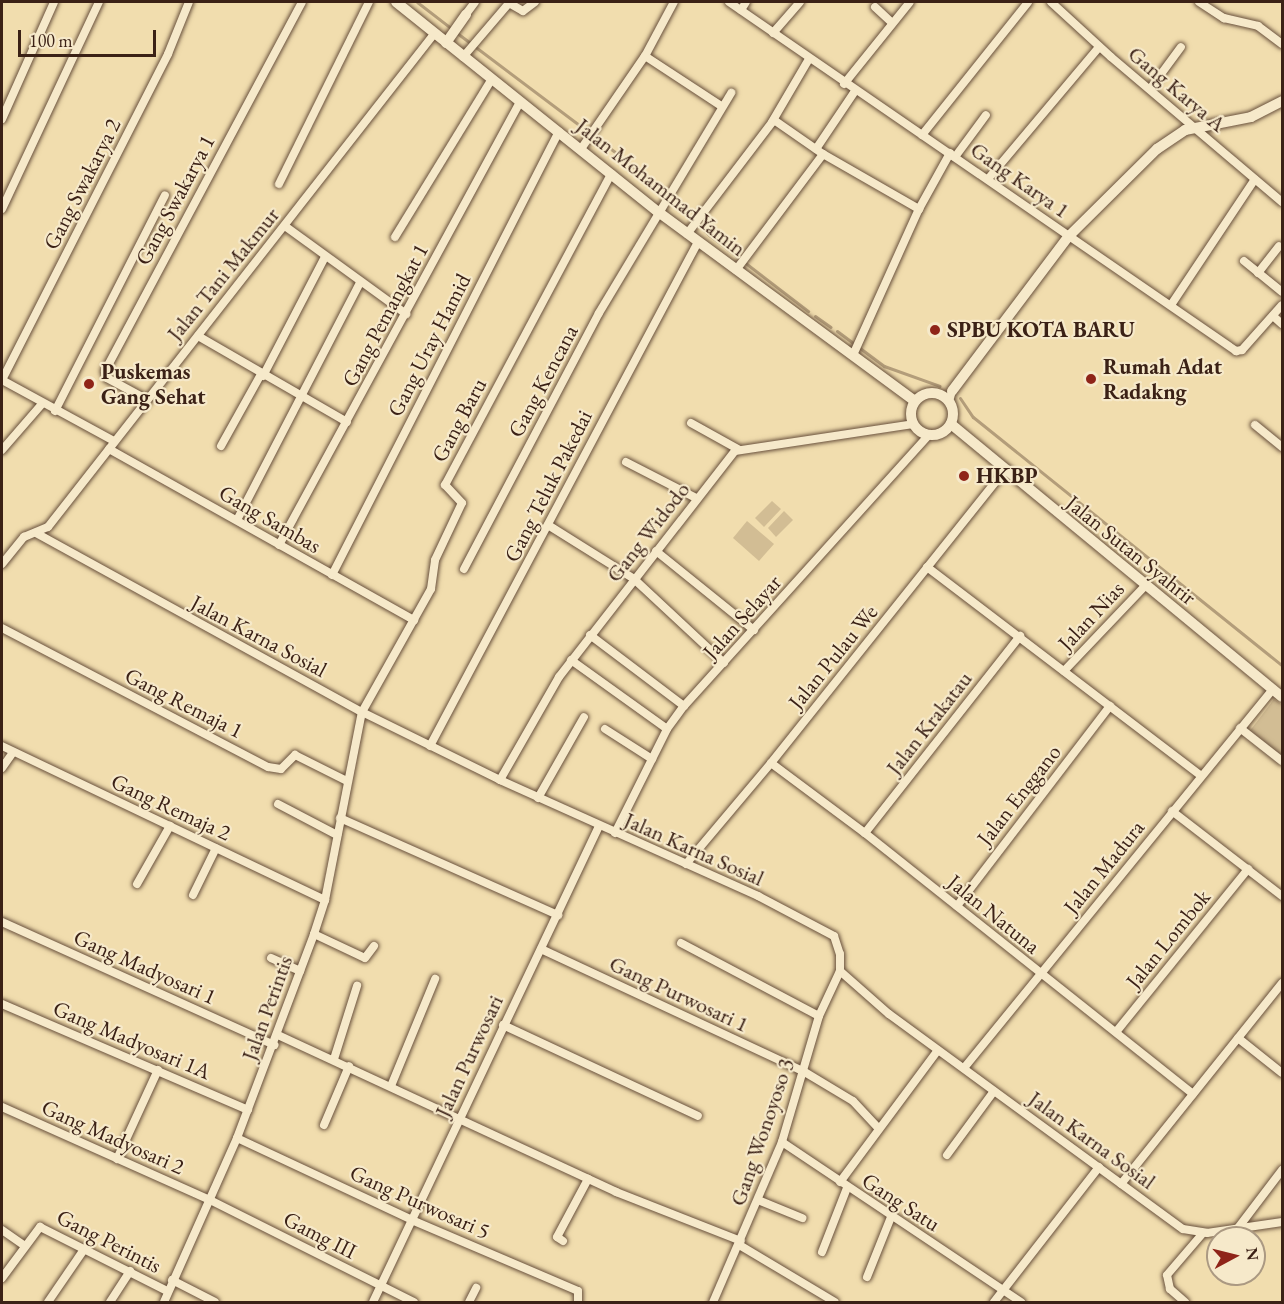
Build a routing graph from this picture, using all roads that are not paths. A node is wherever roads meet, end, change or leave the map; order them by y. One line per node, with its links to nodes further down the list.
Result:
1 (54, 2): 41 (street)
2 (99, 2): 55 (street)
3 (189, 2): 78 (street, Gang Swakarya 2)
4 (302, 2): 82 (street, Gang Swakarya 1)
5 (369, 2): 52 (street)
6 (396, 2): 24 (street, Jalan Mohammad Yamin)
7 (475, 2): 21 (street)
8 (509, 2): 9 (street); 30 (street)
9 (535, 2)
10 (674, 2): 29 (street)
11 (729, 2): 20 (street, Gang Karya 1)
12 (746, 2): 20 (street)
13 (800, 2): 23 (street)
14 (910, 2): 22 (street)
15 (1028, 2): 45 (street)
16 (1051, 2): 27 (street, Gang Karya A)
17 (1199, 2): 18 (street)
18 (1209, 4): 26 (street)
19 (875, 7): 22 (street)
20 (741, 10): 23 (street, Gang Karya 1)
21 (466, 14): 25 (street)
22 (892, 23): 33 (street)
23 (773, 33): 31 (street, Gang Karya 1)
24 (434, 34): 25 (street, Jalan Mohammad Yamin); 58 (street, Jalan Tani Makmur)
25 (445, 43): 30 (street, Jalan Mohammad Yamin)
26 (1282, 44)
27 (1100, 46): 34 (street, Gang Karya A); 50 (street)
28 (1181, 47): 34 (street)
29 (645, 56): 39 (street); 46 (street)
30 (464, 57): 32 (street, Jalan Mohammad Yamin)
31 (809, 59): 33 (street, Gang Karya 1); 42 (street)
32 (492, 79): 38 (street, Jalan Mohammad Yamin); 61 (street)
33 (844, 84): 35 (street, Gang Karya 1)
34 (1150, 89): 43 (street, Gang Karya A)
35 (855, 92): 45 (street, Gang Karya 1); 47 (street)
36 (731, 93): 39 (street, Gang Kencana)
37 (1282, 101): 43 (street)
38 (520, 102): 44 (street, Jalan Mohammad Yamin); 72 (street, Gang Pemangkat 1)
39 (721, 106): 57 (street, Gang Kencana)
40 (986, 115): 48 (street)
41 (2, 119)
42 (772, 122): 47 (street); 59 (street)
43 (1196, 128): 51 (street, Gang Karya A); 60 (street)
44 (559, 132): 46 (street, Jalan Mohammad Yamin); 107 (street, Gang Uray Hamid)
45 (922, 135): 48 (street, Gang Karya 1)
46 (581, 149): 49 (street, Jalan Mohammad Yamin)
47 (819, 151): 56 (street); 66 (street)
48 (953, 155): 50 (street, Gang Karya 1); 56 (street)
49 (611, 174): 57 (street, Jalan Mohammad Yamin); 110 (street, Gang Baru)
50 (988, 179): 60 (street, Gang Karya 1)
51 (1256, 179): 54 (street, Gang Karya A); 70 (street)
52 (279, 184)
53 (165, 195): 84 (street)
54 (1282, 202)
55 (2, 209)
56 (919, 209): 76 (street)
57 (657, 211): 59 (street, Jalan Mohammad Yamin); 106 (street, Gang Kencana)
58 (285, 226): 64 (street); 75 (street, Jalan Tani Makmur)
59 (687, 233): 62 (street, Jalan Mohammad Yamin)
60 (1070, 236): 70 (street, Gang Karya 1); 79 (street)
61 (395, 237)
62 (698, 242): 66 (street, Jalan Mohammad Yamin); 100 (street, Gang Teluk Pakedai)
63 (1279, 246): 67 (street)
64 (325, 257): 68 (street); 77 (street)
65 (1244, 261): 67 (street)
66 (736, 270): 76 (street, Jalan Mohammad Yamin)
67 (1258, 273): 69 (street)
68 (360, 283): 72 (street); 80 (street)
69 (1282, 292)
70 (1171, 305): 73 (street, Gang Karya 1)
71 (1282, 305): 73 (street, Gang Karya 1)
72 (406, 314): 85 (street, Gang Pemangkat 1)
73 (1273, 316): 74 (street)
74 (1282, 324)
75 (198, 336): 77 (street); 82 (street, Jalan Tani Makmur)
76 (853, 354): 81 (street, Jalan Mohammad Yamin)
77 (262, 375): 80 (street); 92 (street)
78 (2, 380): 83 (street, Gang Sambas)
79 (949, 396): 81 (street); 89 (street)
80 (301, 398): 85 (street); 99 (street)
81 (914, 398): 87 (street)
82 (146, 399): 91 (street, Jalan Tani Makmur)
83 (42, 404): 84 (street, Gang Sambas); 95 (street)
84 (55, 411): 91 (street, Gang Sambas)
85 (347, 422): 102 (street, Gang Pemangkat 1)
86 (691, 423): 94 (street)
87 (909, 423): 90 (street); 94 (street)
88 (1255, 425): 93 (street)
89 (952, 428): 90 (street); 97 (street, Jalan Sutan Syahrir)
90 (924, 437): 112 (street, Jalan Selayar)
91 (111, 445): 99 (street, Gang Sambas); 101 (street, Jalan Tani Makmur)
92 (221, 446)
93 (1282, 447)
94 (738, 449): 98 (street, Gang Widodo)
95 (2, 450)
96 (626, 462): 98 (street)
97 (1005, 470): 105 (street, Jalan Pulau We); 109 (street, Jalan Sutan Syahrir)
98 (696, 498): 103 (street, Gang Widodo)
99 (237, 520): 102 (street, Gang Sambas)
100 (548, 525): 108 (street); 128 (street, Gang Teluk Pakedai)
101 (36, 533): 104 (street, Jalan Tani Makmur); 122 (street, Jalan Karna Sosial)
102 (279, 545): 107 (street, Gang Sambas)
103 (656, 550): 108 (street, Gang Widodo); 112 (street)
104 (2, 564)
105 (927, 567): 114 (street); 132 (street, Jalan Pulau We)
106 (464, 569)
107 (332, 575): 110 (street, Gang Sambas)
108 (634, 579): 113 (street, Gang Widodo); 116 (street)
109 (1144, 586): 117 (street, Jalan Nias); 118 (street, Jalan Sutan Syahrir)
110 (414, 620): 122 (street, Gang Baru)
111 (2, 628): 136 (street, Gang Remaja 1)
112 (754, 630): 116 (street, Jalan Selayar)
113 (590, 635): 115 (street, Gang Widodo); 120 (street)
114 (1020, 636): 117 (street); 144 (street, Jalan Krakatau)
115 (571, 660): 126 (street); 135 (street, Gang Widodo)
116 (724, 663): 120 (street, Jalan Selayar)
117 (1064, 671): 121 (street)
118 (1273, 689): 119 (street, Jalan Sutan Syahrir); 124 (street, Jalan Madura)
119 (1282, 697)
120 (684, 706): 126 (street, Jalan Selayar)
121 (1110, 706): 134 (street); 153 (street, Jalan Enggano)
122 (362, 712): 128 (street, Jalan Karna Sosial); 136 (street, Jalan Perintis)
123 (584, 717): 137 (street)
124 (1240, 728): 131 (street); 134 (street, Jalan Madura)
125 (605, 729): 130 (street)
126 (667, 729): 130 (street, Jalan Selayar)
127 (2, 746): 129 (street, Gang Remaja 2)
128 (430, 746): 135 (street, Jalan Karna Sosial)
129 (13, 752): 133 (street); 141 (street, Gang Remaja 2)
130 (652, 759): 143 (street, Jalan Selayar)
131 (1282, 760)
132 (771, 763): 144 (street, Jalan Natuna); 147 (street, Jalan Pulau We)
133 (2, 768)
134 (1200, 775): 139 (street, Jalan Madura)
135 (500, 780): 137 (street, Jalan Karna Sosial)
136 (347, 781): 140 (street, Jalan Perintis)
137 (538, 798): 142 (street, Jalan Karna Sosial)
138 (278, 804): 145 (street)
139 (1172, 811): 148 (street); 163 (street, Jalan Madura)
140 (340, 818): 145 (street, Jalan Perintis); 154 (street)
141 (170, 826): 146 (street, Gang Remaja 2); 149 (street)
142 (600, 826): 143 (street, Jalan Karna Sosial); 154 (street, Jalan Purwosari)
143 (615, 833): 147 (street, Jalan Karna Sosial)
144 (865, 833): 153 (street, Jalan Natuna)
145 (338, 835): 152 (street, Jalan Perintis)
146 (216, 848): 150 (street); 152 (street, Gang Remaja 2)
147 (686, 864): 162 (street, Jalan Karna Sosial)
148 (1248, 869): 151 (street); 170 (street, Jalan Lombok)
149 (136, 884)
150 (193, 895)
151 (1282, 896)
152 (325, 900): 156 (street, Jalan Perintis)
153 (957, 906): 163 (street, Jalan Natuna)
154 (558, 915): 159 (street, Jalan Purwosari)
155 (2, 922): 173 (street, Gang Madyosari 1)
156 (314, 934): 158 (street); 161 (street, Jalan Perintis)
157 (681, 943): 168 (street)
158 (374, 946)
159 (541, 949): 169 (street, Jalan Purwosari); 179 (street, Gang Purwosari 1)
160 (271, 958): 161 (street)
161 (300, 971): 171 (street, Jalan Perintis)
162 (840, 971): 168 (street, Gang Wonoyoso 3); 174 (street, Jalan Karna Sosial)
163 (1040, 975): 170 (street, Jalan Natuna); 177 (street, Jalan Madura)
164 (435, 979): 181 (street)
165 (1282, 983): 172 (street)
166 (357, 986): 175 (street)
167 (2, 1004): 178 (street, Gang Madyosari 1A)
168 (819, 1017): 179 (street, Gang Wonoyoso 3)
169 (503, 1025): 186 (street); 187 (street, Jalan Purwosari)
170 (1116, 1032): 183 (street, Jalan Natuna)
171 (278, 1035): 173 (street, Jalan Perintis); 175 (street)
172 (1238, 1038): 180 (street); 183 (street)
173 (274, 1045): 185 (street, Jalan Perintis)
174 (938, 1050): 177 (street, Jalan Karna Sosial); 189 (street)
175 (334, 1059): 176 (street)
176 (349, 1066): 181 (street); 188 (street)
177 (964, 1068): 182 (street, Jalan Karna Sosial)
178 (158, 1070): 185 (street, Gang Madyosari 1A); 193 (street)
179 (803, 1071): 189 (street, Gang Purwosari 1); 191 (street, Gang Wonoyoso 3)
180 (1282, 1072)
181 (391, 1086): 187 (street)
182 (994, 1091): 192 (street); 194 (street, Jalan Karna Sosial)
183 (1193, 1094): 197 (street)
184 (2, 1107): 193 (street, Gang Madyosari 2)
185 (248, 1110): 190 (street, Jalan Perintis)
186 (698, 1116)
187 (460, 1119): 196 (street); 203 (street, Jalan Purwosari)
188 (324, 1125)
189 (879, 1129): 198 (street)
190 (237, 1138): 199 (street, Jalan Perintis); 203 (street, Gang Purwosari 5)
191 (782, 1142): 198 (street, Gang Satu); 200 (street, Gang Wonoyoso 3)
192 (947, 1155)
193 (117, 1160): 199 (street, Gang Madyosari 2)
194 (1099, 1167): 197 (street, Jalan Karna Sosial); 221 (street)
195 (1282, 1170): 205 (street)
196 (588, 1179): 210 (street); 211 (street)
197 (1121, 1184): 208 (street, Jalan Karna Sosial)
198 (843, 1185): 201 (street, Gang Satu); 214 (street)
199 (210, 1200): 218 (street, Jalan Perintis); 219 (street, Gamg III)
200 (758, 1200): 202 (street); 211 (street, Gang Wonoyoso 3)
201 (891, 1217): 216 (street); 221 (street, Gang Satu)
202 (802, 1218)
203 (414, 1221): 219 (street, Jalan Purwosari); 230 (street, Gang Purwosari 5)
204 (1282, 1222): 206 (street, Jalan Karna Sosial)
205 (1240, 1226)
206 (1253, 1226)
207 (2, 1230): 212 (street)
208 (1203, 1233): 209 (street, Jalan Karna Sosial); 235 (street)
209 (1206, 1233)
210 (564, 1241)
211 (741, 1243): 231 (street, Gang Wonoyoso 3); 232 (street)
212 (25, 1246): 213 (street, Gang Perintis); 217 (street)
213 (85, 1248): 215 (street, Gang Perintis); 223 (street)
214 (822, 1252)
215 (130, 1271): 222 (street, Gang Perintis); 224 (street)
216 (867, 1276)
217 (2, 1278)
218 (172, 1280): 222 (street, Jalan Perintis); 226 (street)
219 (381, 1285): 227 (street, Jalan Purwosari); 228 (street, Gamg III)
220 (476, 1288): 229 (street)
221 (1003, 1290): 233 (street); 234 (street, Gang Satu)
222 (167, 1292): 225 (street, Jalan Perintis)
223 (48, 1302)
224 (110, 1302)
225 (164, 1302)
226 (215, 1302)
227 (373, 1302)
228 (414, 1302)
229 (469, 1302)
230 (578, 1302)
231 (713, 1302)
232 (835, 1302)
233 (994, 1302)
234 (1021, 1302)
235 (1185, 1302)

